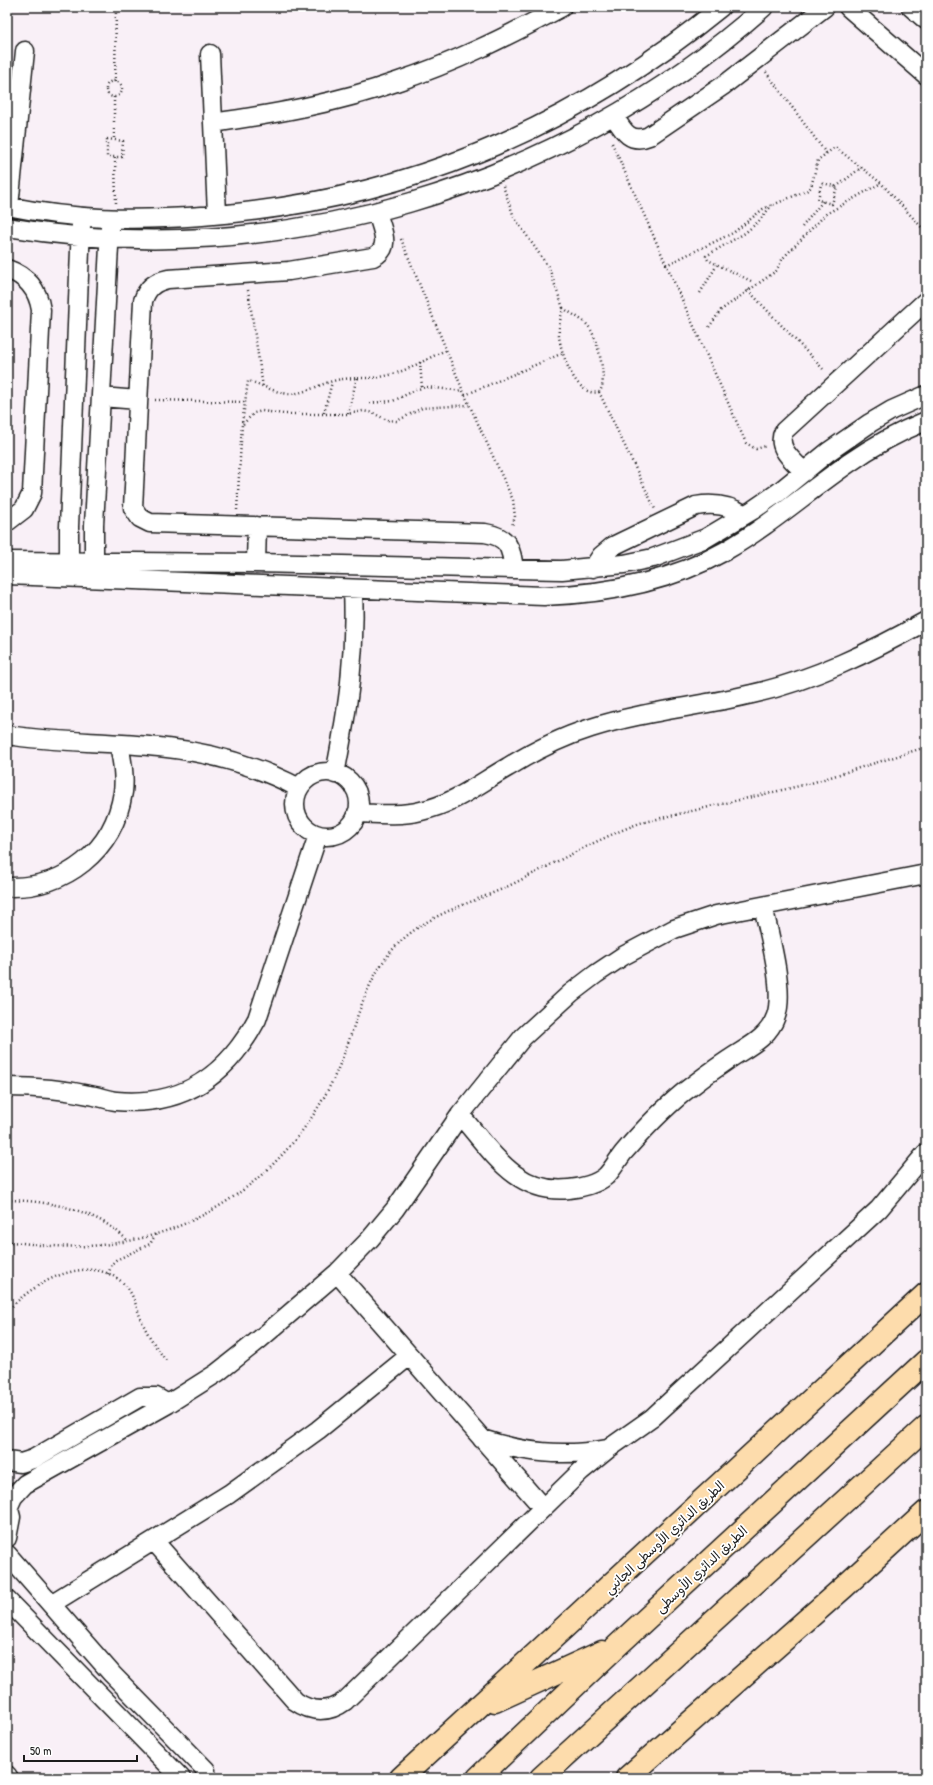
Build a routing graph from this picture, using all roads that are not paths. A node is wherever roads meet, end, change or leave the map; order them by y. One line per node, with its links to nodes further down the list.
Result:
1 (562, 7): 15 (street)
2 (721, 7): 18 (street)
3 (726, 7): 9 (street)
4 (764, 7): 9 (street)
5 (825, 7): 14 (street)
6 (848, 7): 12 (street)
7 (911, 7): 8 (street)
8 (926, 20)
9 (742, 26): 14 (street)
10 (25, 51): 13 (street)
11 (210, 54): 15 (street)
12 (926, 75)
13 (13, 110): 16 (street)
14 (608, 119): 17 (street)
15 (213, 123): 18 (street)
16 (8, 206): 19 (street)
17 (377, 212): 23 (street); 28 (street)
18 (217, 214): 20 (street)
19 (81, 218): 20 (street); 22 (street)
20 (114, 219): 23 (street)
21 (7, 227): 22 (street)
22 (80, 237): 23 (street); 39 (street)
23 (109, 239): 27 (street)
24 (7, 269): 32 (street)
25 (926, 301): 30 (street)
26 (926, 395): 30 (street)
27 (101, 397): 28 (street); 40 (street)
28 (138, 400): 33 (street)
29 (926, 420): 43 (street)
30 (804, 472): 31 (street)
31 (745, 515): 37 (street); 37 (street)
32 (7, 522)
33 (256, 526): 36 (street); 38 (street)
34 (7, 561): 39 (street)
35 (187, 562): 36 (street); 40 (street); 42 (street)
36 (256, 563): 38 (street)
37 (593, 568): 38 (street)
38 (514, 569)
39 (69, 570): 40 (street); 41 (street)
40 (94, 570): 42 (street)
41 (7, 575)
42 (187, 582): 43 (street)
43 (354, 588): 47 (street)
44 (926, 621): 49 (street)
45 (7, 735): 46 (street)
46 (119, 744): 48 (street); 52 (street)
47 (335, 774): 48 (street); 49 (street)
48 (299, 788): 50 (street)
49 (357, 813): 50 (street)
50 (318, 835): 54 (street)
51 (926, 874): 53 (street)
52 (7, 888)
53 (763, 906): 55 (street); 55 (street)
54 (7, 1088)
55 (460, 1115): 57 (street)
56 (926, 1153): 64 (street)
57 (337, 1273): 59 (street); 61 (street)
58 (926, 1294): 75 (highway, الطريق الدائري الأوسطى الجانبي)
59 (409, 1356): 63 (street); 70 (street)
60 (926, 1361): 74 (highway, الطريق الدائري الأوسطى)
61 (168, 1404): 65 (street); 66 (street)
62 (926, 1427): 83 (highway)
63 (482, 1439): 64 (street); 67 (street)
64 (608, 1449): 67 (street)
65 (7, 1461)
66 (8, 1504): 69 (street)
67 (543, 1508): 70 (street)
68 (926, 1512): 76 (highway)
69 (7, 1538)
70 (154, 1541): 73 (street)
71 (7, 1554): 73 (street)
72 (7, 1600): 79 (street)
73 (51, 1604): 80 (street)
74 (618, 1645): 75 (highway); 82 (highway, الطريق الدائري الأوسطى)
75 (477, 1709): 81 (highway, الطريق الدائري الأوسطى الجانبي)
76 (643, 1769): 84 (highway)
77 (7, 1775): 78 (street)
78 (9, 1778)
79 (181, 1778)
80 (205, 1778)
81 (401, 1778)
82 (478, 1778)
83 (541, 1778)
84 (628, 1778)

